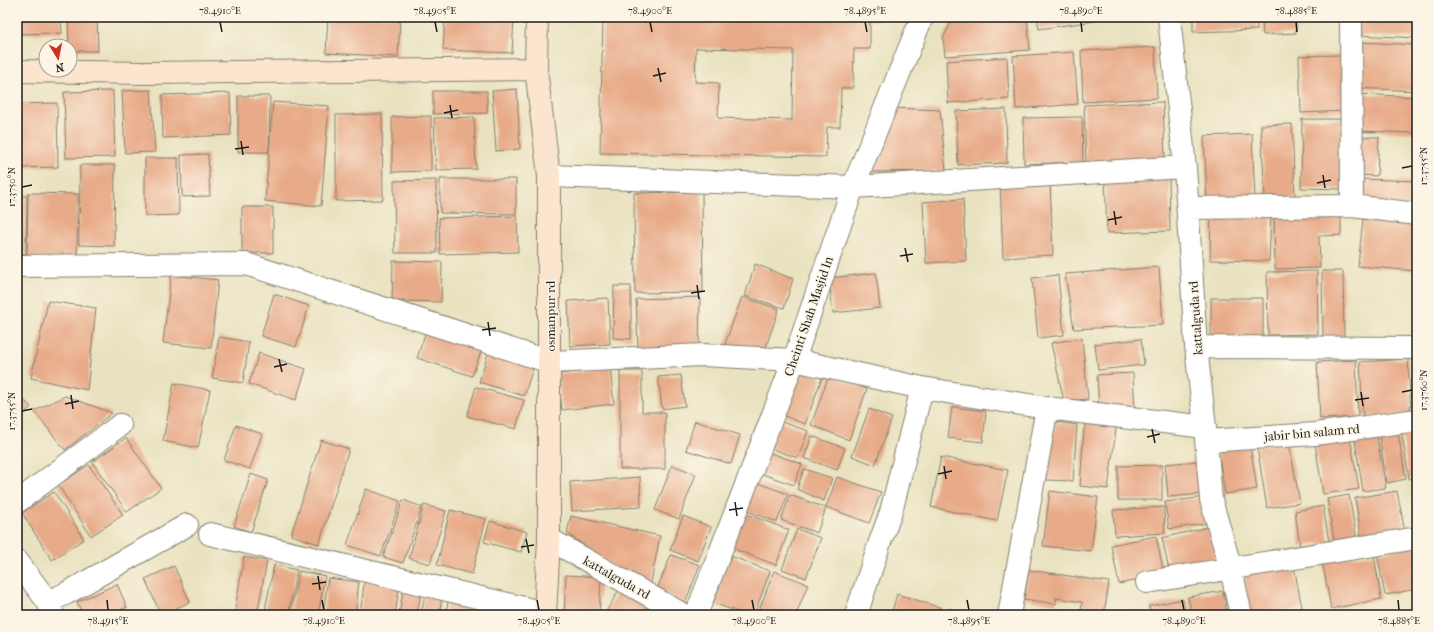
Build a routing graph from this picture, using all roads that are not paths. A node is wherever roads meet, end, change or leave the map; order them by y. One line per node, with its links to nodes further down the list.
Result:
1 (537, 17): 5 (street, osmanpur rd)
2 (922, 17): 9 (street, Cheinti Shah Masjid ln)
3 (1169, 17): 7 (street, kattalguda rd)
4 (1351, 17): 10 (street)
5 (536, 69): 6 (street); 8 (street, osmanpur rd)
6 (17, 71)
7 (1185, 167): 9 (street); 11 (street, kattalguda rd)
8 (550, 176): 9 (street); 17 (street, osmanpur rd)
9 (853, 187): 16 (street, Cheinti Shah Masjid ln)
10 (1352, 206): 11 (street); 12 (street)
11 (1188, 208): 14 (street, kattalguda rd)
12 (1417, 214)
13 (17, 266): 17 (street)
14 (1196, 347): 15 (street); 22 (street, kattalguda rd)
15 (1417, 348)
16 (794, 360): 17 (street, jabir bin salam rd); 18 (street, jabir bin salam rd); 34 (street, Cheinti Shah Masjid ln)
17 (550, 362): 27 (street, osmanpur rd)
18 (922, 388): 19 (street, jabir bin salam rd); 35 (street)
19 (1047, 408): 22 (street, jabir bin salam rd); 36 (street)
20 (1417, 420): 22 (street, jabir bin salam rd)
21 (120, 425): 23 (street)
22 (1206, 434): 29 (street, kattalguda rd)
23 (17, 502)
24 (187, 525): 31 (street)
25 (210, 534): 32 (street)
26 (1417, 538): 29 (street)
27 (549, 539): 32 (street, osmanpur rd); 33 (street, kattalguda rd)
28 (17, 561): 31 (street)
29 (1231, 569): 30 (street); 37 (street, kattalguda rd)
30 (1147, 582)
31 (50, 608)
32 (545, 614)
33 (684, 615)
34 (696, 615)
35 (856, 615)
36 (1009, 615)
37 (1241, 615)

